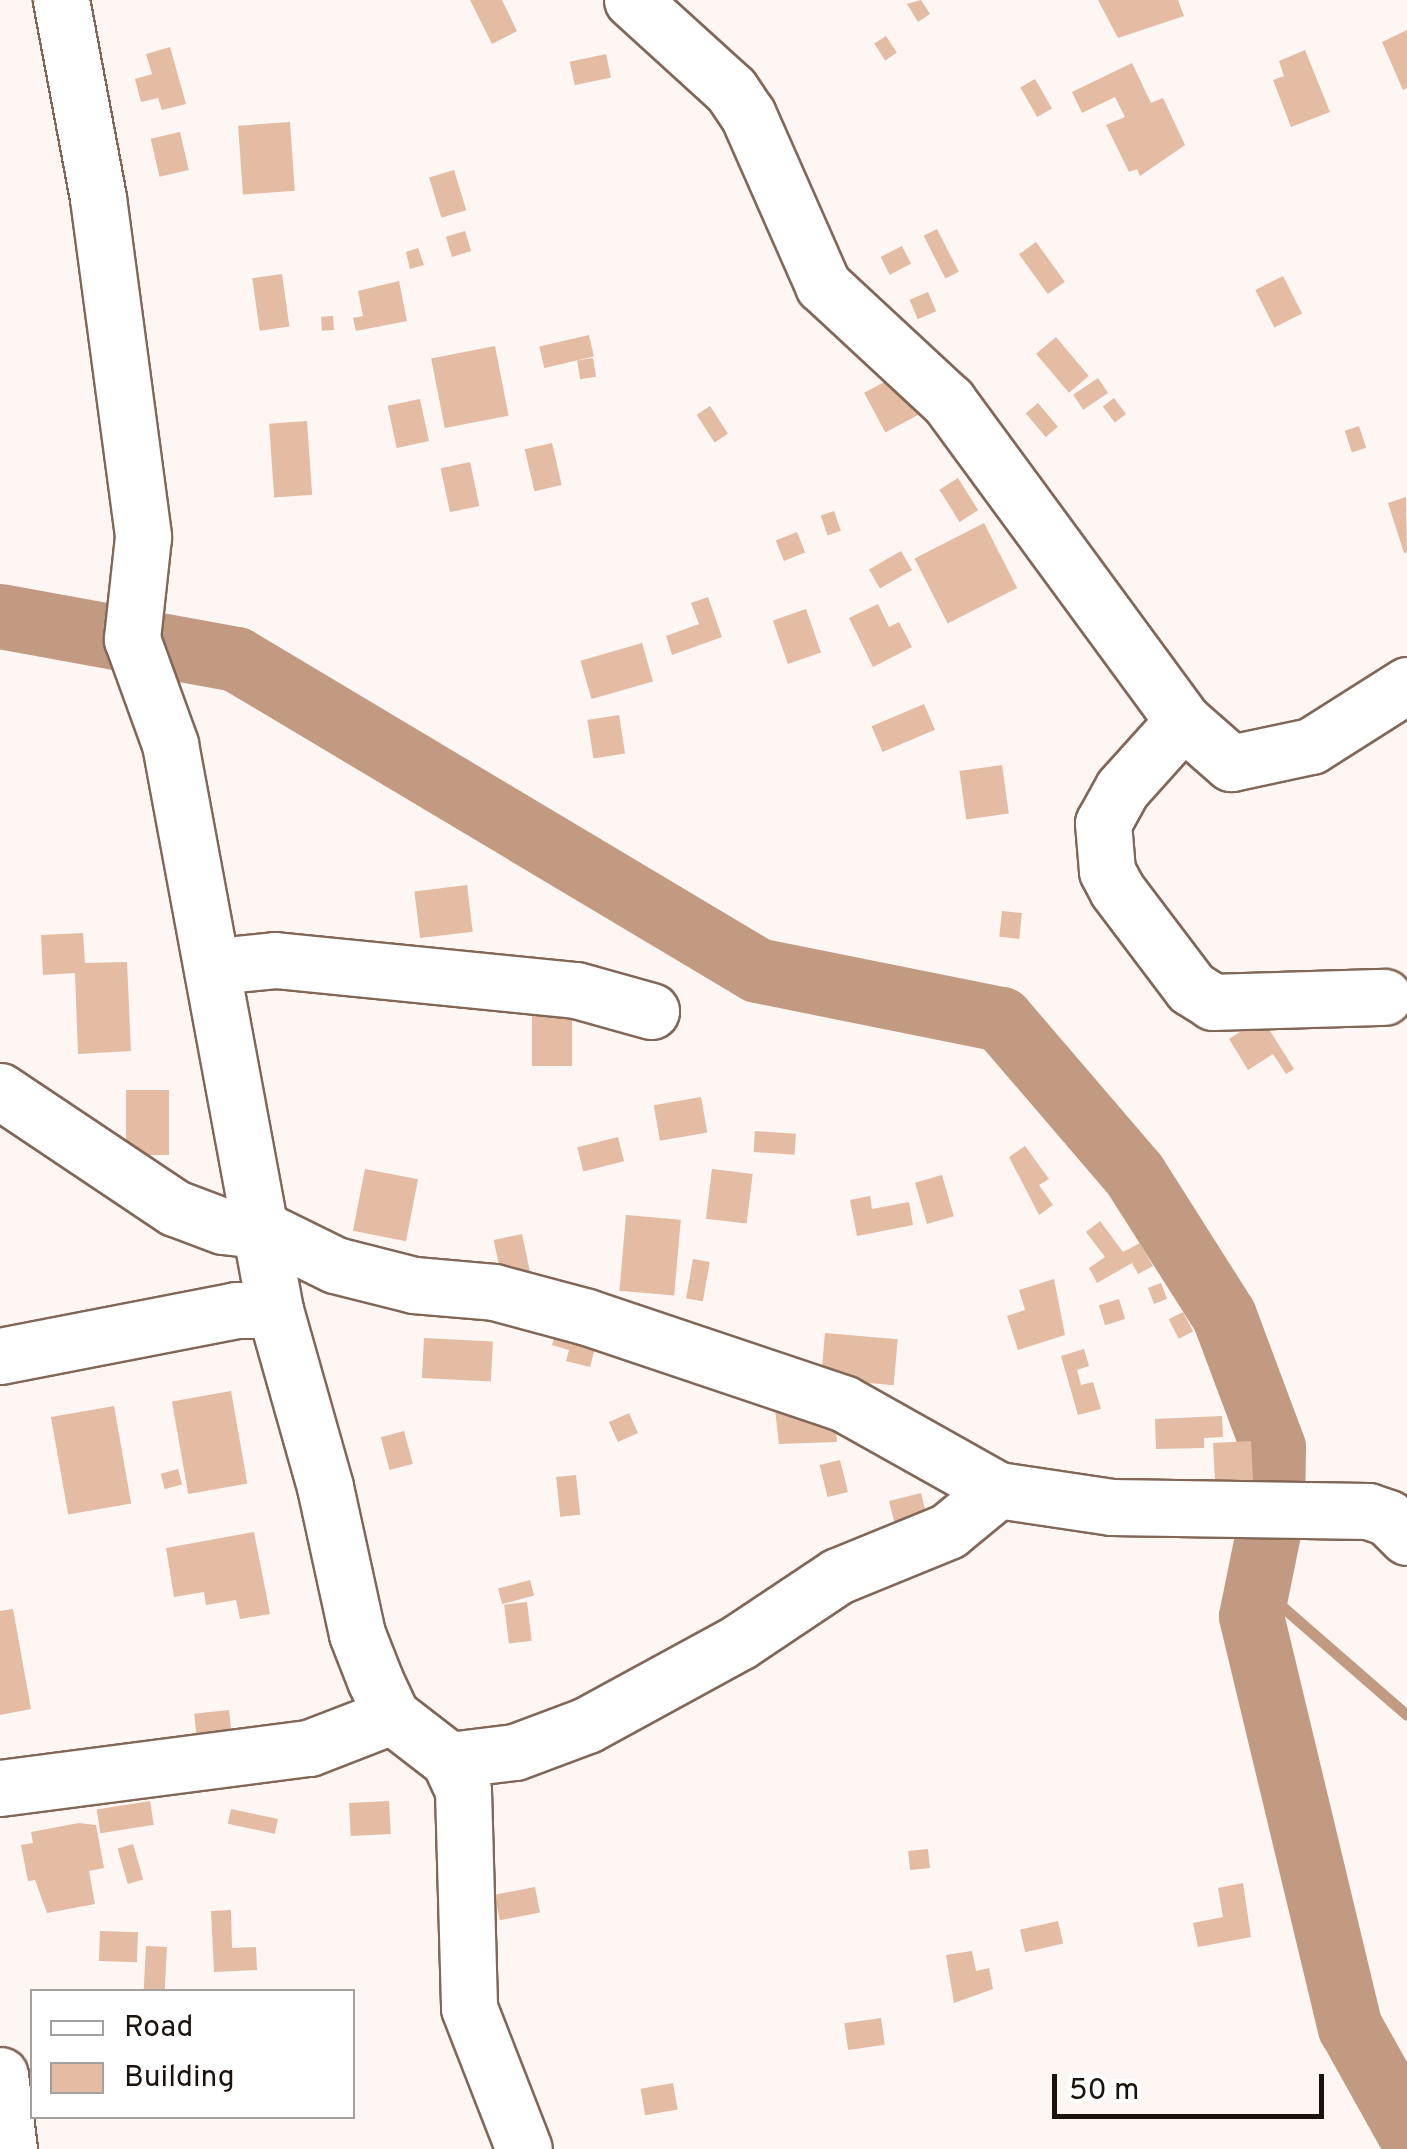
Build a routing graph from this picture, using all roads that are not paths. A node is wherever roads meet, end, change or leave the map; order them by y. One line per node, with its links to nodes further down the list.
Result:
1 (61, 0): 5 (street)
2 (632, 0): 4 (street)
3 (1407, 684): 4 (street)
4 (1184, 721): 6 (street)
5 (216, 966): 7 (street); 9 (street)
6 (1384, 996)
7 (651, 1011)
8 (0, 1091): 9 (street)
9 (266, 1231): 10 (street); 12 (street)
10 (276, 1310): 11 (street); 14 (street)
11 (0, 1356)
12 (998, 1490): 13 (street); 15 (street)
13 (1407, 1537)
14 (392, 1716): 15 (street); 16 (street)
15 (449, 1760): 19 (street)
16 (0, 1788)
17 (0, 2075): 18 (street)
18 (10, 2149)
19 (524, 2149)

